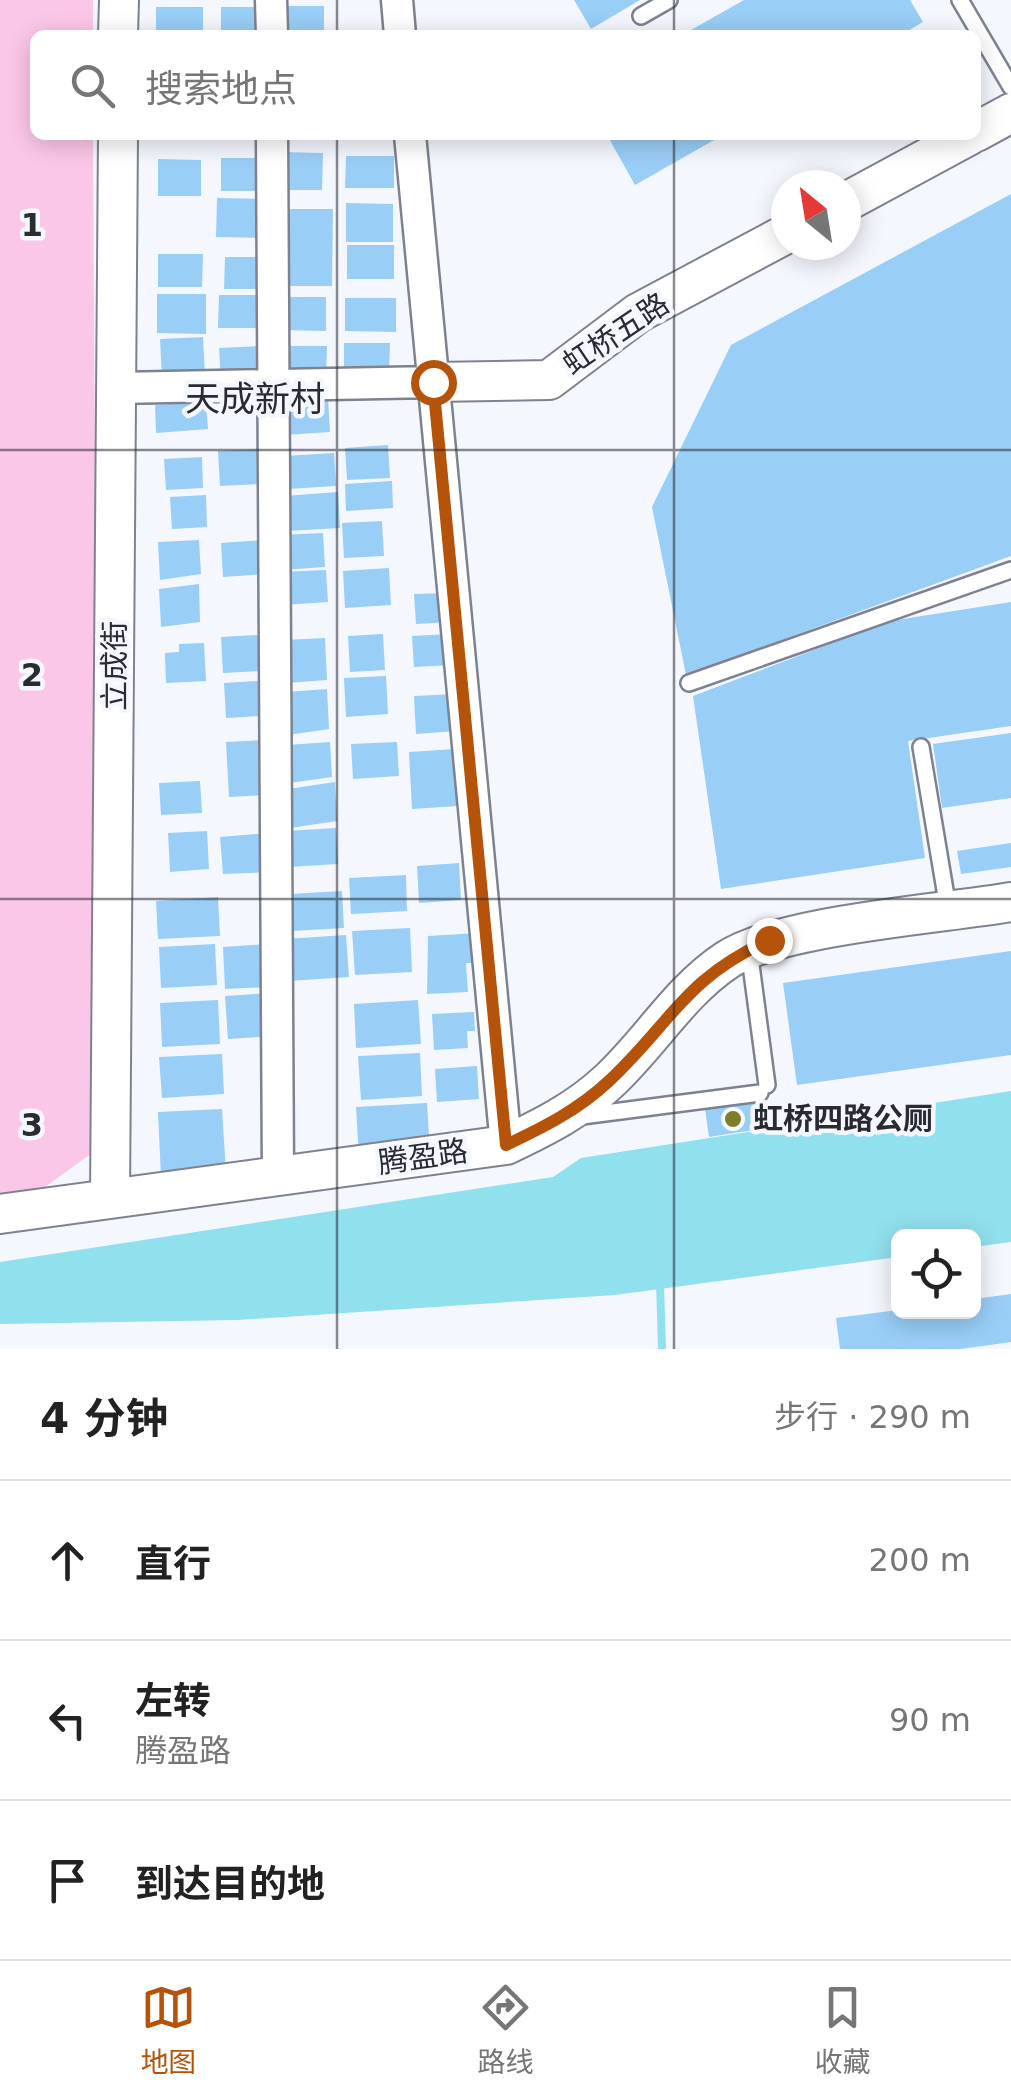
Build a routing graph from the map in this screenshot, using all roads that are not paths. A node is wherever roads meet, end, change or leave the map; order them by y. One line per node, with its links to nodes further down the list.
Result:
1 (118, 0): 7 (street)
2 (271, 0): 8 (street)
3 (397, 0): 9 (street)
4 (669, 0): 6 (lane)
5 (960, 0): 10 (lane)
6 (641, 16)
7 (118, 30)
8 (272, 30)
9 (400, 30)
10 (978, 30)
11 (981, 36): 12 (lane)
12 (1011, 87)
13 (1011, 113): 14 (street)
14 (981, 129)
15 (118, 140): 23 (street, 立成街)
16 (272, 140): 22 (street)
17 (410, 140): 21 (street)
18 (960, 140): 19 (street)
19 (861, 194)
20 (771, 242): 21 (street, 虹桥五路)
21 (433, 382): 22 (street); 31 (street)
22 (274, 385): 23 (street); 32 (street)
23 (117, 388): 33 (street, 立成街)
24 (1011, 570): 25 (lane)
25 (690, 683)
26 (921, 747): 28 (lane)
27 (1011, 902): 28 (street, 腾盈路)
28 (949, 912): 29 (street, 腾盈路)
29 (749, 950): 30 (street, 腾盈路); 30 (lane)
30 (563, 1119): 31 (street, 腾盈路)
31 (506, 1145): 32 (street, 腾盈路)
32 (278, 1177): 33 (street, 腾盈路)
33 (110, 1198): 34 (street, 腾盈路)
34 (0, 1214)

